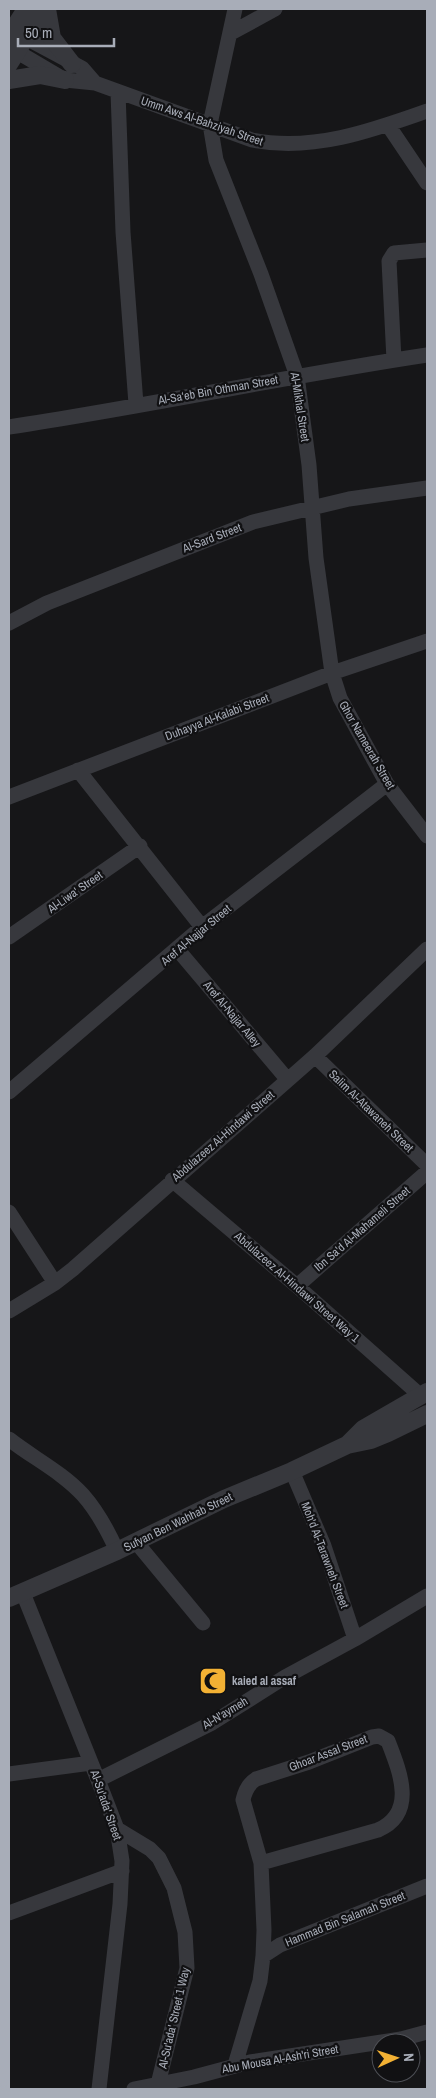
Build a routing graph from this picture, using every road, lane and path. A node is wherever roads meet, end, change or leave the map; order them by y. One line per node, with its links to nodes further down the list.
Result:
1 (26, 9): 6 (street)
2 (46, 9): 6 (street); 8 (street)
3 (235, 9): 5 (street)
4 (275, 9): 5 (street)
5 (231, 33): 14 (street)
6 (16, 34): 7 (street); 8 (street, Umm Aws Al-Bahziyah Street)
7 (11, 55): 10 (street, Umm Aws Al-Bahziyah Street)
8 (72, 64): 11 (street, Umm Aws Al-Bahziyah Street)
9 (9, 80): 10 (street)
10 (65, 80): 11 (street, Umm Aws Al-Bahziyah Street)
11 (95, 83): 12 (street, Umm Aws Al-Bahziyah Street)
12 (118, 92): 14 (street, Umm Aws Al-Bahziyah Street); 21 (street)
13 (427, 111): 15 (street, Umm Aws Al-Bahziyah Street)
14 (210, 124): 15 (street, Umm Aws Al-Bahziyah Street); 20 (street, Al-Mikhal Street)
15 (388, 125): 16 (street)
16 (427, 183)
17 (427, 250): 19 (street)
18 (427, 355): 19 (street, Al-Sa‘eb Bin Othman Street)
19 (394, 360): 20 (street, Al-Sa‘eb Bin Othman Street)
20 (296, 376): 21 (street, Al-Sa‘eb Bin Othman Street); 24 (street, Al-Mikhal Street)
21 (136, 404): 22 (street, Al-Sa‘eb Bin Othman Street)
22 (9, 427)
23 (427, 488): 24 (street, Al-Sard Street)
24 (312, 507): 25 (street, Al-Sard Street); 27 (street, Al-Mikhal Street)
25 (9, 623)
26 (427, 641): 27 (street, Duhayya Al-Kalabi Street)
27 (332, 673): 28 (street, Duhayya Al-Kalabi Street); 29 (street, Ghor Nameerah Street)
28 (78, 770): 30 (street, Duhayya Al-Kalabi Street); 32 (street)
29 (387, 784): 31 (street, Ghor Nameerah Street); 33 (street, Aref Al-Najjar Street)
30 (9, 797)
31 (427, 836)
32 (140, 846): 33 (street); 34 (street, Al-Liwa' Street)
33 (202, 927): 36 (street, Aref Al-Najjar Street)
34 (9, 937)
35 (427, 949): 37 (street, Abdulazeez Al-Hindawi Street)
36 (178, 950): 38 (street, Aref Al-Najjar Alley); 39 (street, Aref Al-Najjar Street)
37 (315, 1056): 38 (street, Abdulazeez Al-Hindawi Street); 40 (street, Salim Al-Atawaneh Street)
38 (286, 1080): 42 (street, Abdulazeez Al-Hindawi Street)
39 (9, 1092)
40 (427, 1165)
41 (427, 1172): 45 (street, Ibn Sa'd Al-Mahameli Street)
42 (172, 1180): 44 (street, Abdulazeez Al-Hindawi Street); 45 (street, Abdulazeez Al-Hindawi Street Way 1)
43 (9, 1212): 44 (street)
44 (55, 1283): 46 (street, Abdulazeez Al-Hindawi Street)
45 (297, 1286): 47 (street, Abdulazeez Al-Hindawi Street Way 1)
46 (9, 1311)
47 (424, 1394): 50 (street, Sufyan Ben Wahhab Street)
48 (427, 1414): 50 (street, Sufyan Ben Wahhab Street)
49 (11, 1442): 53 (street)
50 (347, 1445): 51 (street, Sufyan Ben Wahhab Street)
51 (292, 1471): 52 (street, Sufyan Ben Wahhab Street); 57 (street, Moh'd Al-Tarawneh Street)
52 (136, 1542): 53 (street, Sufyan Ben Wahhab Street); 56 (street)
53 (117, 1551): 54 (street, Sufyan Ben Wahhab Street)
54 (16, 1595): 58 (street, Al-Su'ada' Street)
55 (427, 1596): 57 (street, Al-N'aymeh)
56 (203, 1624)
57 (355, 1639): 60 (street, Al-N'aymeh)
58 (91, 1763): 59 (street); 60 (street, Al-Su'ada' Street)
59 (9, 1774)
60 (98, 1780): 61 (street, Al-Su'ada' Street)
61 (117, 1829): 63 (street, Al-Su'ada' Street); 69 (street, Al-Su'ada' Street 1 Way)
62 (261, 1863): 62 (street, Ghoar Assal Street); 66 (street, Ghoar Assal Street)
63 (122, 1871): 65 (street); 70 (street, Al-Su'ada' Street)
64 (427, 1886): 66 (street, Hammad Bin Salamah Street)
65 (9, 1913)
66 (264, 1956): 68 (street, Ghoar Assal Street)
67 (427, 2032): 68 (street, Abu Mousa Al-Ash'ri Street)
68 (235, 2065): 69 (street, Abu Mousa Al-Ash'ri Street)
69 (158, 2084): 71 (street, Abu Mousa Al-Ash'ri Street)
70 (99, 2089)
71 (134, 2089)

